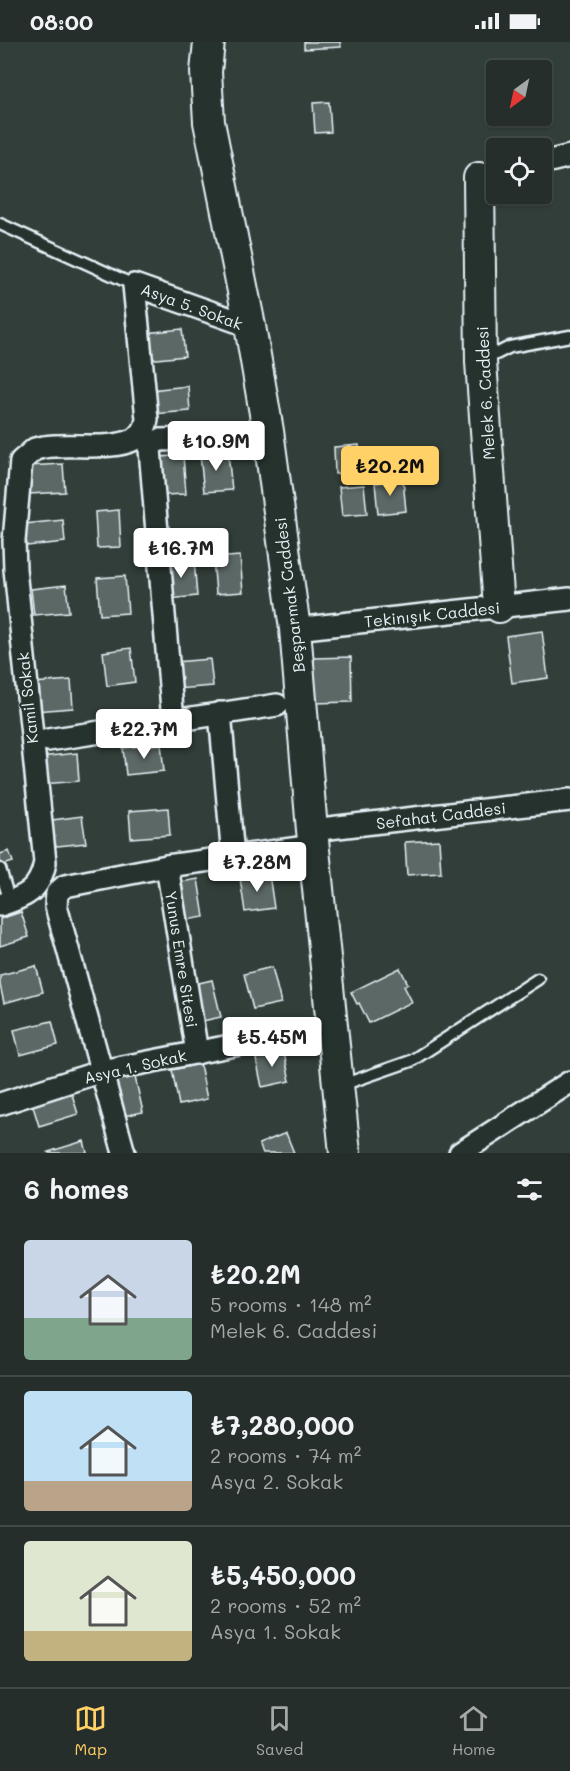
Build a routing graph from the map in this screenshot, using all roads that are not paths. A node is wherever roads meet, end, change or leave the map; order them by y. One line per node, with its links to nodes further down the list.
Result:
1 (209, 42): 7 (street, Beşparmak Caddesi)
2 (570, 156): 3 (street)
3 (552, 160)
4 (487, 204): 9 (street, Melek 6. Caddesi)
5 (0, 224): 6 (lane)
6 (134, 285): 7 (street, Asya 5. Sokak); 23 (street, Kamil Sokak)
7 (250, 326): 13 (street, Beşparmak Caddesi)
8 (570, 336): 9 (lane)
9 (481, 362): 12 (street, Melek 6. Caddesi)
10 (246, 437): 16 (street)
11 (570, 599): 12 (street, Tekinışık Caddesi)
12 (499, 607): 13 (street, Tekinışık Caddesi)
13 (295, 629): 19 (street, Beşparmak Caddesi)
14 (277, 705): 15 (street)
15 (220, 713): 16 (street); 20 (street)
16 (173, 721): 17 (street)
17 (48, 740)
18 (570, 800): 19 (street, Sefahat Caddesi)
19 (313, 838): 20 (street, Sefahat Caddesi); 29 (street, Beşparmak Caddesi)
20 (233, 857): 21 (street, Sefahat Caddesi)
21 (167, 866): 26 (street, Yunus Emre Sitesi); 27 (street, Sefahat Caddesi)
22 (0, 869): 23 (lane)
23 (5, 903)
24 (538, 979): 29 (lane)
25 (307, 1031): 26 (street, Asya 1. Sokak)
26 (197, 1053): 27 (street, Asya 1. Sokak)
27 (102, 1071): 30 (street, Asya 1. Sokak); 31 (street)
28 (570, 1082): 33 (street)
29 (339, 1086): 32 (street, Beşparmak Caddesi)
30 (0, 1104)
31 (124, 1153)
32 (345, 1153)
33 (460, 1153)

